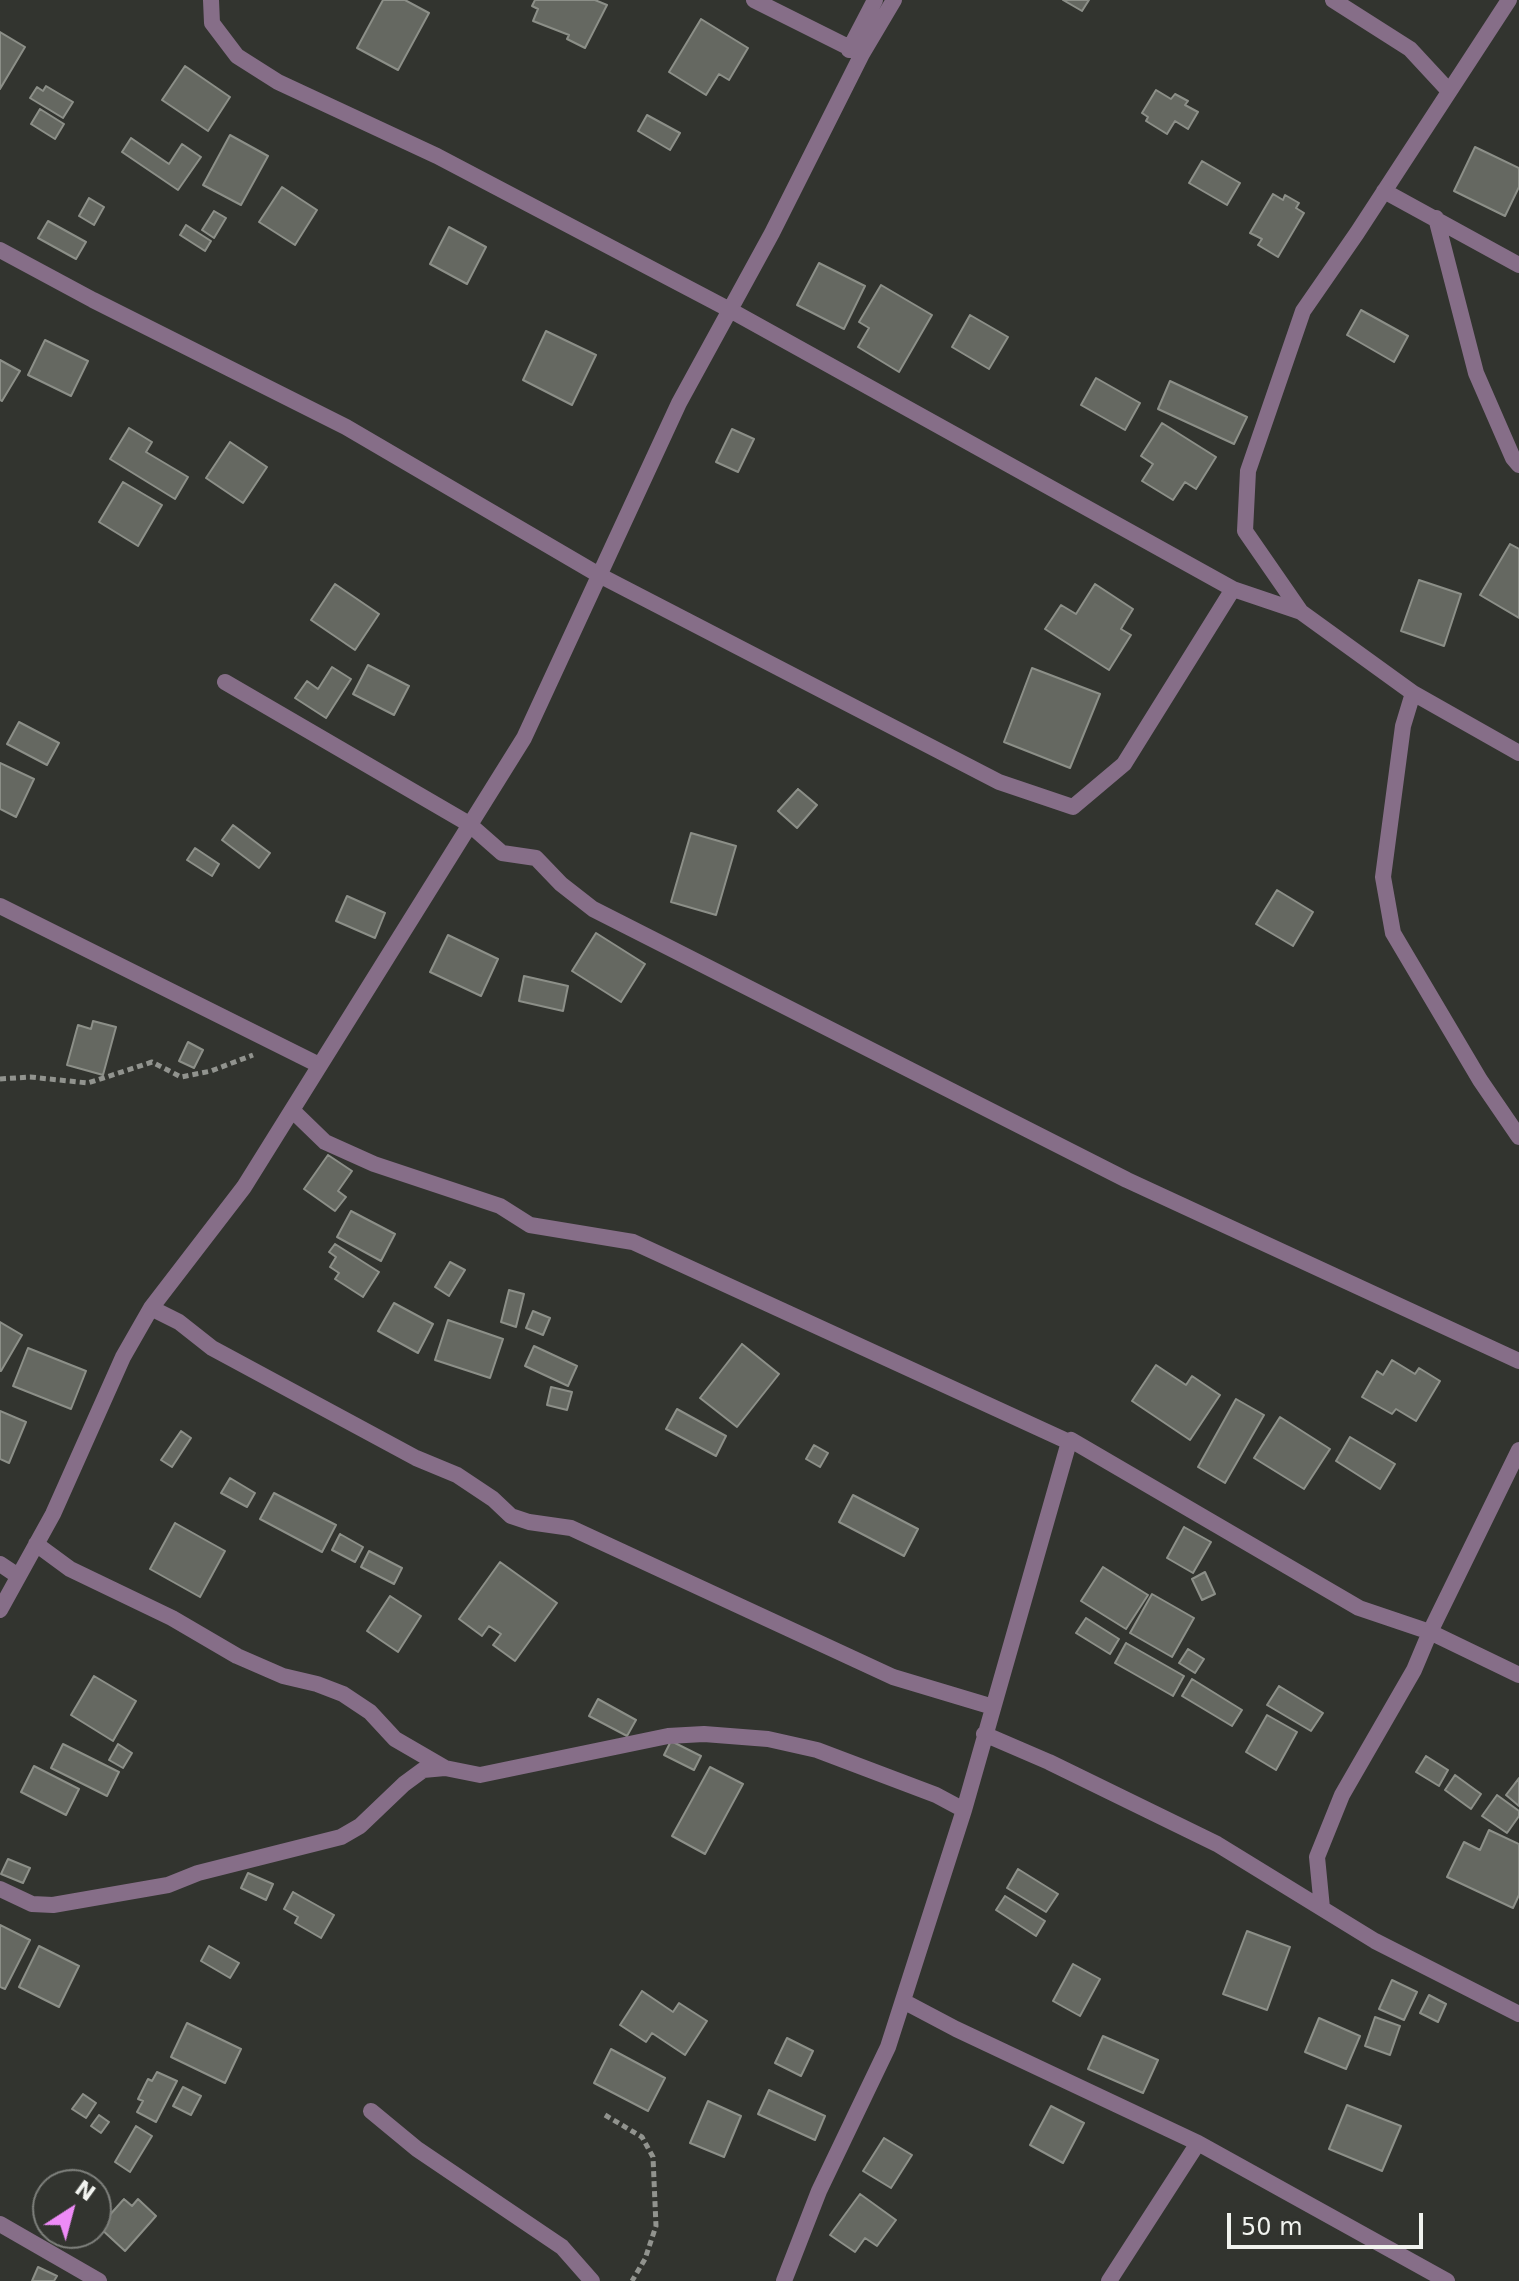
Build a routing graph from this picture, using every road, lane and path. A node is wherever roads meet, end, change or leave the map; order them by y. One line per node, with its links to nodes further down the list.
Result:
1 (211, 0): 13 (street)
2 (754, 0): 7 (street)
3 (875, 0): 7 (street)
4 (894, 0): 7 (street)
5 (1333, 0): 8 (street)
6 (1509, 0): 8 (street)
7 (855, 52): 13 (street)
8 (1448, 90): 9 (street)
9 (1384, 191): 10 (street); 17 (street)
10 (1436, 218): 12 (street); 14 (street)
11 (0, 250): 15 (street)
12 (1519, 265)
13 (730, 310): 15 (street); 16 (street)
14 (1519, 465)
15 (599, 575): 16 (street); 21 (street)
16 (1233, 589): 17 (street)
17 (1301, 612): 19 (street)
18 (225, 682): 21 (street)
19 (1413, 693): 20 (street); 27 (street)
20 (1519, 753)
21 (469, 824): 24 (street); 29 (street)
22 (0, 906): 23 (street)
23 (276, 1046): 24 (street); 25 (path)
24 (319, 1065): 26 (street)
25 (0, 1079)
26 (292, 1110): 28 (street); 30 (street)
27 (1519, 1137)
28 (151, 1308): 32 (street); 38 (street)
29 (1519, 1361)
30 (1069, 1442): 36 (street); 38 (street)
31 (1519, 1450): 36 (street)
32 (36, 1544): 34 (street); 40 (street)
33 (0, 1564): 34 (street)
34 (18, 1576): 35 (street)
35 (0, 1610)
36 (1430, 1632): 37 (street); 43 (street)
37 (1519, 1675)
38 (993, 1707): 39 (street)
39 (984, 1734): 41 (street); 43 (street)
40 (445, 1768): 41 (street); 42 (street)
41 (964, 1810): 44 (street)
42 (0, 1889)
43 (1322, 1908): 45 (street)
44 (903, 2001): 48 (street); 53 (street)
45 (1519, 2014)
46 (371, 2111): 51 (street)
47 (605, 2115): 52 (path)
48 (1198, 2143): 54 (street); 55 (street)
49 (0, 2224): 50 (street)
50 (99, 2281)
51 (592, 2281)
52 (632, 2281)
53 (784, 2281)
54 (1109, 2281)
55 (1447, 2281)

